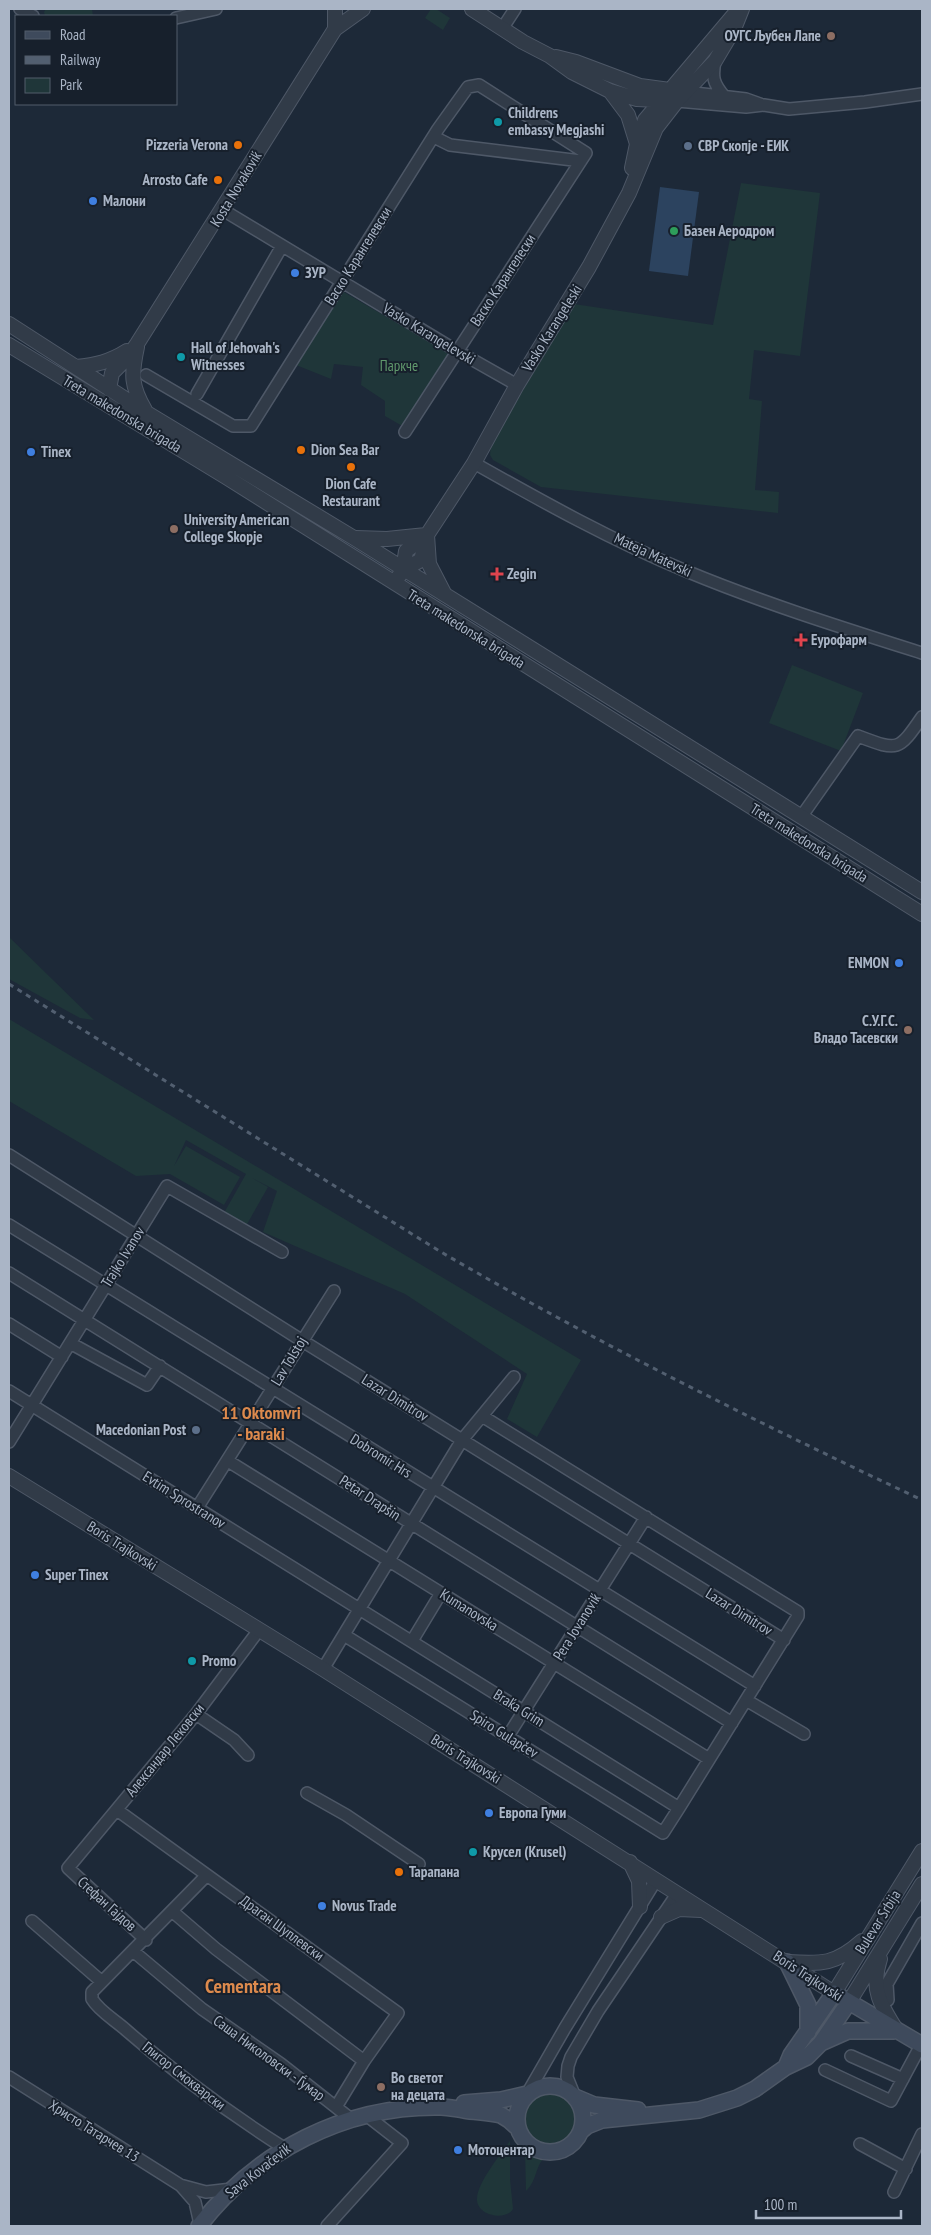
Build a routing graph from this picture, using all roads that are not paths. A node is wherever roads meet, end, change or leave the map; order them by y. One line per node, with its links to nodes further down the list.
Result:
1 (216, 9): 7 (street)
2 (335, 9): 8 (street)
3 (364, 9): 8 (street, Kosta Novakoviḱ)
4 (472, 9): 9 (street)
5 (515, 9): 9 (street)
6 (741, 9): 11 (street, Vasko Karangeleski); 13 (street, Vasko Karangeleski)
7 (178, 18)
8 (342, 20): 22 (street, Kosta Novakoviḱ)
9 (502, 29): 10 (street)
10 (550, 56): 12 (street); 13 (street)
11 (715, 61): 13 (street, Vasko Karangeleski); 15 (street)
12 (610, 91): 16 (street); 19 (street)
13 (678, 94): 15 (street); 16 (street); 17 (street); 21 (street, Vasko Karangeleski)
14 (921, 94): 17 (street)
15 (724, 96): 17 (street)
16 (661, 102): 19 (street, Vasko Karangeleski)
17 (764, 105)
18 (434, 136): 20 (street); 20 (street, Васко Карангелевски); 24 (street, Васко Карангелевски)
19 (636, 144): 21 (street, Vasko Karangeleski)
20 (583, 157): 28 (street, Васко Карангелески)
21 (629, 193): 31 (street, Vasko Karangeleski)
22 (223, 210): 23 (street, Vasko Karangelevski); 26 (street, Kosta Novakoviḱ)
23 (282, 246): 24 (street, Vasko Karangelevski); 33 (street)
24 (342, 282): 28 (street, Vasko Karangelevski); 30 (street, Васко Карангелевски)
25 (9, 324): 29 (street, Treta makedonska brigada)
26 (137, 344): 29 (street); 32 (street, Kosta Novakoviḱ); 35 (street)
27 (9, 345): 34 (street, Treta makedonska brigada)
28 (457, 351): 31 (street, Vasko Karangelevski); 36 (street, Васко Карангелески)
29 (76, 367): 32 (street, Treta makedonska brigada)
30 (146, 375)
31 (517, 385): 37 (street, Vasko Karangeleski)
32 (109, 389): 34 (street, Kosta Novakoviḱ); 35 (street, Treta makedonska brigada)
33 (196, 394)
34 (102, 403): 41 (street, Treta makedonska brigada)
35 (147, 413): 39 (street, Treta makedonska brigada)
36 (405, 432)
37 (474, 463): 38 (street); 43 (street, Mateja Matevski)
38 (427, 534): 39 (street); 40 (street); 42 (street)
39 (354, 538): 40 (street, Treta makedonska brigada)
40 (403, 570): 41 (street); 42 (street, Treta makedonska brigada)
41 (394, 584): 47 (street, Treta makedonska brigada)
42 (445, 594): 45 (street, Treta makedonska brigada)
43 (922, 653)
44 (922, 717): 45 (street)
45 (802, 817): 46 (street, Treta makedonska brigada)
46 (922, 892)
47 (922, 914)
48 (9, 1155): 50 (street, Lazar Dimitrov)
49 (9, 1224): 53 (street, Dobromir Hrs)
50 (136, 1236): 51 (street, Trajko Ivanov); 53 (street, Trajko Ivanov); 57 (street, Lazar Dimitrov)
51 (282, 1252)
52 (9, 1273): 55 (street, Petar Drapšin)
53 (105, 1286): 55 (street, Trajko Ivanov); 62 (street, Dobromir Hrs)
54 (334, 1290): 57 (street, Lav Tolstoj)
55 (84, 1320): 58 (street, Trajko Ivanov); 60 (street, Petar Drapšin)
56 (9, 1324): 59 (street)
57 (301, 1340): 62 (street, Lav Tolstoj); 67 (street, Lazar Dimitrov)
58 (70, 1343): 59 (street, Trajko Ivanov); 60 (street)
59 (62, 1357): 64 (street, Trajko Ivanov)
60 (160, 1366): 66 (street, Petar Drapšin)
61 (514, 1377): 65 (street)
62 (273, 1388): 66 (street, Lav Tolstoj); 71 (street, Dobromir Hrs)
63 (9, 1391): 64 (street, Evtim Sprostranov)
64 (32, 1406): 68 (street, Trajko Ivanov); 72 (street, Evtim Sprostranov)
65 (482, 1416): 67 (street); 73 (street)
66 (251, 1422): 69 (street, Lav Tolstoj); 74 (street, Petar Drapšin)
67 (462, 1440): 71 (street); 75 (street, Lazar Dimitrov)
68 (9, 1442)
69 (228, 1460): 72 (street, Lav Tolstoj); 76 (street, Kumanovska)
70 (9, 1476): 81 (street, Boris Trajkovski)
71 (433, 1488): 74 (street); 77 (street, Dobromir Hrs)
72 (197, 1508): 79 (street, Evtim Sprostranov)
73 (646, 1517): 75 (street, Pera Jovanoviḱ); 84 (street, Lazar Dimitrov)
74 (411, 1524): 76 (street); 80 (street, Petar Drapšin)
75 (629, 1544): 77 (street, Pera Jovanoviḱ); 84 (street, Lazar Dimitrov)
76 (389, 1561): 78 (street, Kumanovska); 79 (street)
77 (600, 1591): 80 (street, Pera Jovanoviḱ); 87 (street, Dobromir Hrs)
78 (441, 1593): 83 (street); 85 (street, Kumanovska)
79 (360, 1608): 82 (street); 83 (street, Braḱa Grim)
80 (577, 1627): 85 (street, Pera Jovanoviḱ); 91 (street, Petar Drapšin)
81 (259, 1630): 86 (street, Boris Trajkovski); 90 (street, Александар Лековски)
82 (344, 1635): 86 (street); 93 (street, Spiro Gulapčev)
83 (412, 1640): 89 (street, Braḱa Grim)
84 (784, 1640): 87 (street, Lazar Dimitrov)
85 (554, 1663): 89 (street, Pera Jovanoviḱ); 95 (street, Kumanovska)
86 (323, 1669): 101 (street, Boris Trajkovski)
87 (754, 1686): 88 (street, Lazar Dimitrov)
88 (746, 1700): 91 (street, Lazar Dimitrov); 92 (street)
89 (524, 1711): 93 (street, Pera Jovanoviḱ); 97 (street, Braḱa Grim)
90 (196, 1714): 94 (street); 98 (street, Александар Лековски)
91 (732, 1723): 95 (street, Lazar Dimitrov)
92 (804, 1734)
93 (508, 1736): 99 (street, Spiro Gulapčev)
94 (248, 1755)
95 (709, 1759): 97 (street, Lazar Dimitrov)
96 (307, 1793): 102 (street)
97 (679, 1808): 99 (street, Lazar Dimitrov)
98 (117, 1810): 103 (street, Александар Лековски); 104 (street, Драган Шуплевски)
99 (663, 1833)
100 (922, 1851): 114 (street, Bulevar Srbija)
101 (629, 1862): 105 (street, Boris Trajkovski); 108 (street)
102 (419, 1864)
103 (68, 1868): 115 (street, Стефан Гајдов)
104 (207, 1875): 110 (street, Стефан Гајдов); 129 (street, Драган Шуплевски)
105 (656, 1880): 107 (street, Boris Trajkovski); 108 (street)
106 (922, 1884): 116 (street, Bulevar Srbija)
107 (677, 1894): 109 (street, Boris Trajkovski); 111 (street)
108 (640, 1907): 134 (street)
109 (703, 1910): 111 (street); 118 (street, Boris Trajkovski)
110 (173, 1912): 115 (street, Стефан Гајдов); 129 (street)
111 (661, 1917): 135 (street)
112 (32, 1921): 119 (street)
113 (922, 1924): 122 (street)
114 (871, 1933): 118 (street); 120 (street, Bulevar Srbija)
115 (146, 1940): 117 (street, Стефан Гајдов)
116 (883, 1946): 123 (street, Bulevar Srbija); 124 (street)
117 (133, 1951): 119 (street, Стефан Гајдов); 137 (street, Саша Николовски - Ѓумар)
118 (787, 1962): 120 (street, Boris Trajkovski); 125 (main road)
119 (102, 1982): 121 (street, Стефан Гајдов)
120 (834, 1993): 123 (main road, Boris Trajkovski); 125 (main road)
121 (92, 1996): 145 (street, Глигор Смокварски)
122 (888, 2000)
123 (849, 2002): 124 (main road, Boris Trajkovski); 126 (main road)
124 (897, 2031): 126 (main road); 127 (main road, Boris Trajkovski)
125 (808, 2033): 130 (main road)
126 (821, 2043): 130 (main road)
127 (922, 2045): 133 (street)
128 (850, 2056): 133 (street)
129 (364, 2061): 137 (street)
130 (786, 2067): 138 (main road)
131 (825, 2070): 133 (street)
132 (9, 2077): 147 (street, Христо Татарчев 13)
133 (903, 2079)
134 (528, 2094): 135 (main road); 136 (main road, Sava Kovačeviḱ); 141 (main road)
135 (575, 2097): 138 (main road); 142 (main road)
136 (443, 2107): 139 (main road, Sava Kovačeviḱ); 141 (main road, Sava Kovačeviḱ)
137 (336, 2108): 140 (street, Саша Николовски - Ѓумар)
138 (657, 2114): 142 (main road)
139 (366, 2115): 140 (main road, Sava Kovačeviḱ); 151 (street)
140 (351, 2119): 145 (main road, Sava Kovačeviḱ)
141 (518, 2128): 142 (main road)
142 (581, 2131)
143 (922, 2134): 146 (street)
144 (860, 2144): 146 (street)
145 (284, 2148): 148 (main road, Sava Kovačeviḱ)
146 (906, 2169): 149 (street)
147 (180, 2185): 148 (street, Христо Татарчев 13); 150 (street, Христо Татарчев 13)
148 (232, 2189): 150 (main road, Sava Kovačeviḱ)
149 (894, 2192)
150 (199, 2225)
151 (327, 2226)

